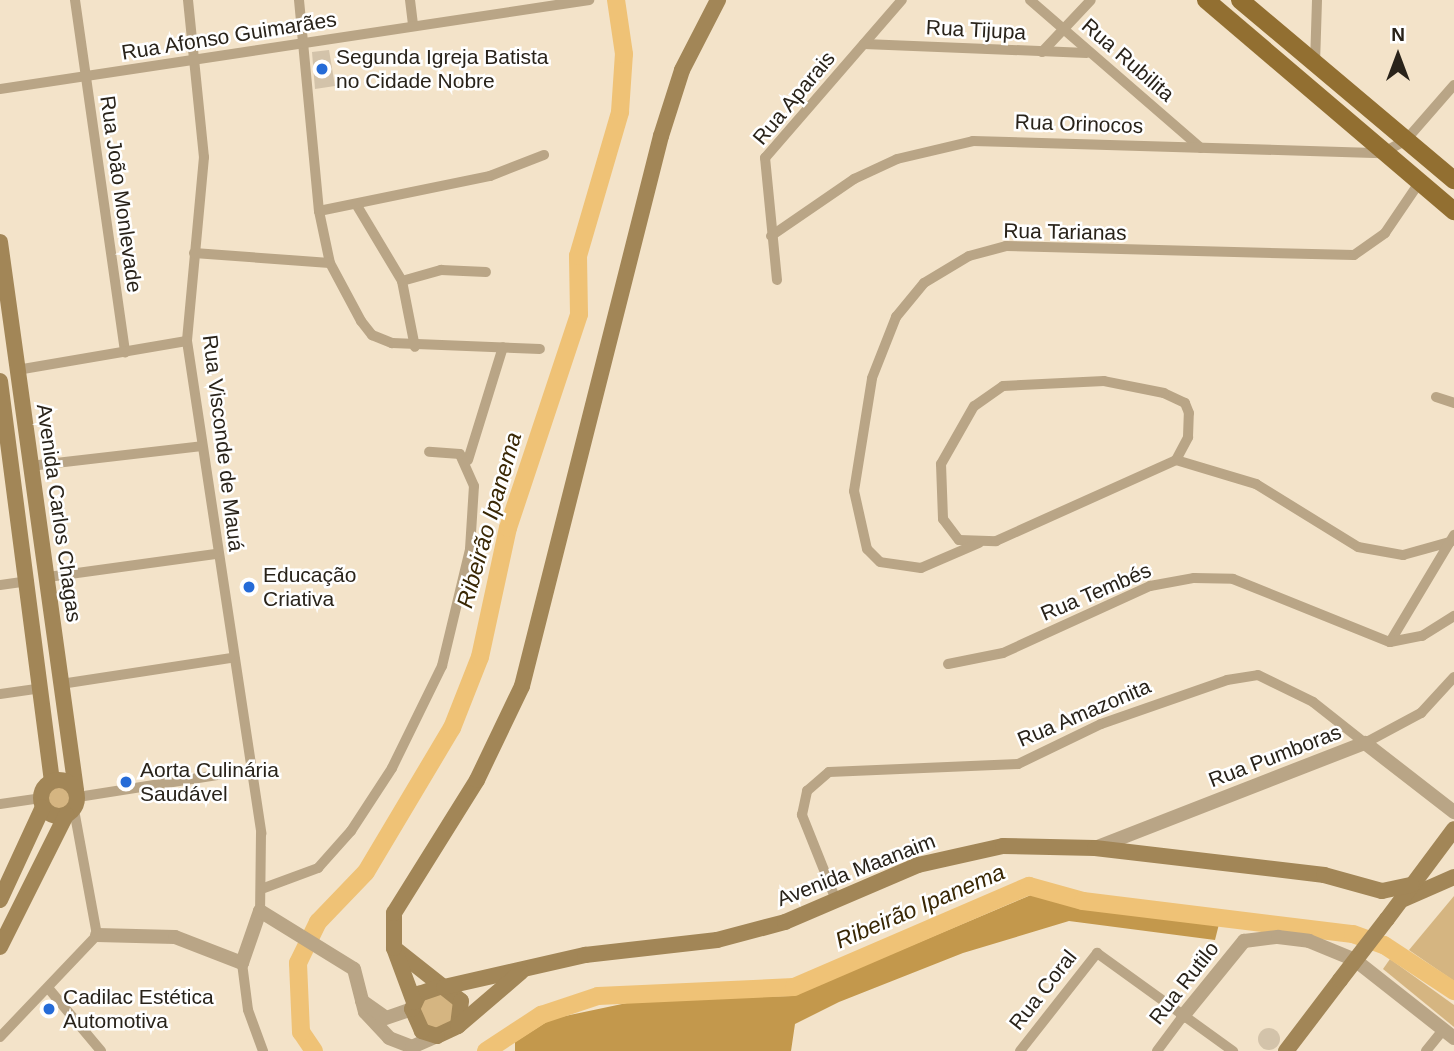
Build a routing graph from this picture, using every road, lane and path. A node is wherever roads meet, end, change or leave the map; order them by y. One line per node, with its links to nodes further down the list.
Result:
1 (75, 0): 21 (street, Rua João Monlevade)
2 (188, 0): 19 (street, Rua Visconde de Mauá)
3 (299, 0): 15 (street)
4 (410, 0): 13 (street)
5 (718, 0): 88 (main road)
6 (902, 0): 16 (street, Rua Aparais)
7 (1030, 0): 14 (street, Rua Rubilita)
8 (1091, 0): 14 (street)
9 (1206, 0): 26 (main road)
10 (1240, 0): 20 (main road)
11 (1317, 0): 20 (street)
12 (589, 2): 13 (street, Rua Afonso Guimarães)
13 (414, 26): 15 (street, Rua Afonso Guimarães)
14 (1066, 31): 17 (street); 18 (street, Rua Rubilita)
15 (306, 44): 19 (street, Rua Afonso Guimarães); 31 (street)
16 (864, 44): 17 (street, Rua Tijupa); 33 (street, Rua Aparais)
17 (1042, 52): 18 (street, Rua Tijupa)
18 (1087, 53): 25 (street, Rua Rubilita)
19 (196, 62): 21 (street, Rua Afonso Guimarães); 35 (street, Rua Visconde de Mauá)
20 (1315, 64): 24 (main road)
21 (85, 77): 23 (street, Rua Afonso Guimarães); 44 (street, Rua João Monlevade)
22 (1454, 85): 24 (street)
23 (0, 89)
24 (1406, 140): 26 (street); 28 (main road)
25 (1201, 148): 26 (street, Rua Orinocos); 33 (street, Rua Orinocos)
26 (1382, 153): 29 (main road)
27 (544, 155): 30 (street)
28 (1454, 180)
29 (1419, 183): 32 (main road); 56 (street, Rua Tarianas)
30 (355, 204): 31 (street); 39 (street)
31 (319, 211): 36 (street)
32 (1454, 211)
33 (771, 236): 38 (street, Rua Aparais)
34 (0, 242): 45 (main road, Avenida Carlos Chagas)
35 (194, 253): 36 (street); 40 (street, Rua Visconde de Mauá)
36 (330, 263): 41 (street)
37 (486, 272): 39 (street)
38 (777, 280)
39 (402, 281): 41 (street)
40 (187, 341): 44 (street); 49 (street, Rua Visconde de Mauá)
41 (415, 347): 42 (street)
42 (503, 347): 43 (street); 51 (street)
43 (540, 349)
44 (125, 352): 45 (street)
45 (17, 370): 53 (main road, Avenida Carlos Chagas)
46 (0, 381): 54 (main road, Avenida Carlos Chagas)
47 (1436, 397): 48 (street)
48 (1454, 403)
49 (202, 446): 53 (street); 57 (street, Rua Visconde de Mauá)
50 (429, 452): 51 (street)
51 (468, 460): 79 (street)
52 (1176, 460): 55 (street); 56 (street, Rua Tarianas); 56 (street)
53 (30, 466): 58 (main road, Avenida Carlos Chagas)
54 (6, 473): 59 (main road, Avenida Carlos Chagas)
55 (1452, 539): 62 (street)
56 (979, 543)
57 (215, 554): 58 (street); 63 (street, Rua Visconde de Mauá)
58 (48, 577): 66 (main road, Avenida Carlos Chagas)
59 (29, 580): 60 (street); 67 (main road, Avenida Carlos Chagas)
60 (0, 585)
61 (1454, 616): 62 (street)
62 (1390, 642): 64 (street, Rua Tembés)
63 (230, 659): 66 (street); 70 (street, Rua Visconde de Mauá)
64 (948, 664)
65 (1454, 677): 69 (street, Rua Pumboras)
66 (61, 684): 73 (main road, Avenida Carlos Chagas)
67 (42, 688): 68 (street); 71 (main road, Avenida Carlos Chagas)
68 (0, 694)
69 (1365, 743): 75 (street, Rua Amazonita); 77 (street, Rua Pumboras); 83 (street, Rua Amazonita)
70 (249, 770): 73 (street); 79 (street, Rua Visconde de Mauá)
71 (52, 781): 72 (main road); 73 (main road)
72 (42, 803): 73 (main road); 74 (street); 82 (main road)
73 (73, 803): 86 (street); 87 (main road)
74 (0, 804)
75 (1454, 812)
76 (1454, 829): 81 (main road)
77 (1095, 848): 80 (main road, Avenida Maanaim); 83 (main road, Avenida Maanaim)
78 (1454, 877): 81 (main road)
79 (264, 888): 84 (street, Rua Visconde de Mauá)
80 (1372, 890): 81 (main road, Avenida Maanaim); 85 (main road, Avenida Maanaim)
81 (1408, 892): 85 (main road)
82 (0, 900)
83 (836, 900): 90 (main road, Avenida Maanaim)
84 (260, 911): 89 (street, Rua Visconde de Mauá); 93 (street)
85 (1390, 916): 100 (main road, bridge)
86 (97, 935): 89 (street); 92 (street)
87 (0, 947)
88 (394, 948): 91 (main road); 94 (main road)
89 (242, 963): 102 (street, Rua Visconde de Mauá)
90 (523, 970): 91 (main road, Avenida Maanaim); 96 (main road, Avenida Maanaim)
91 (443, 987): 94 (main road); 96 (main road)
92 (49, 989): 99 (street); 101 (street)
93 (362, 1001): 94 (street); 98 (street)
94 (413, 1005): 98 (main road)
95 (1183, 1016): 97 (street, Rua Rutilo); 103 (street, Rua Coral); 104 (street, Rua Rutilo); 105 (street)
96 (458, 1026): 98 (main road)
97 (1449, 1033): 106 (street)
98 (437, 1036)
99 (0, 1037)
100 (1292, 1047)
101 (101, 1051)
102 (263, 1051)
103 (1020, 1051)
104 (1157, 1051)
105 (1233, 1051)
106 (1426, 1051)

